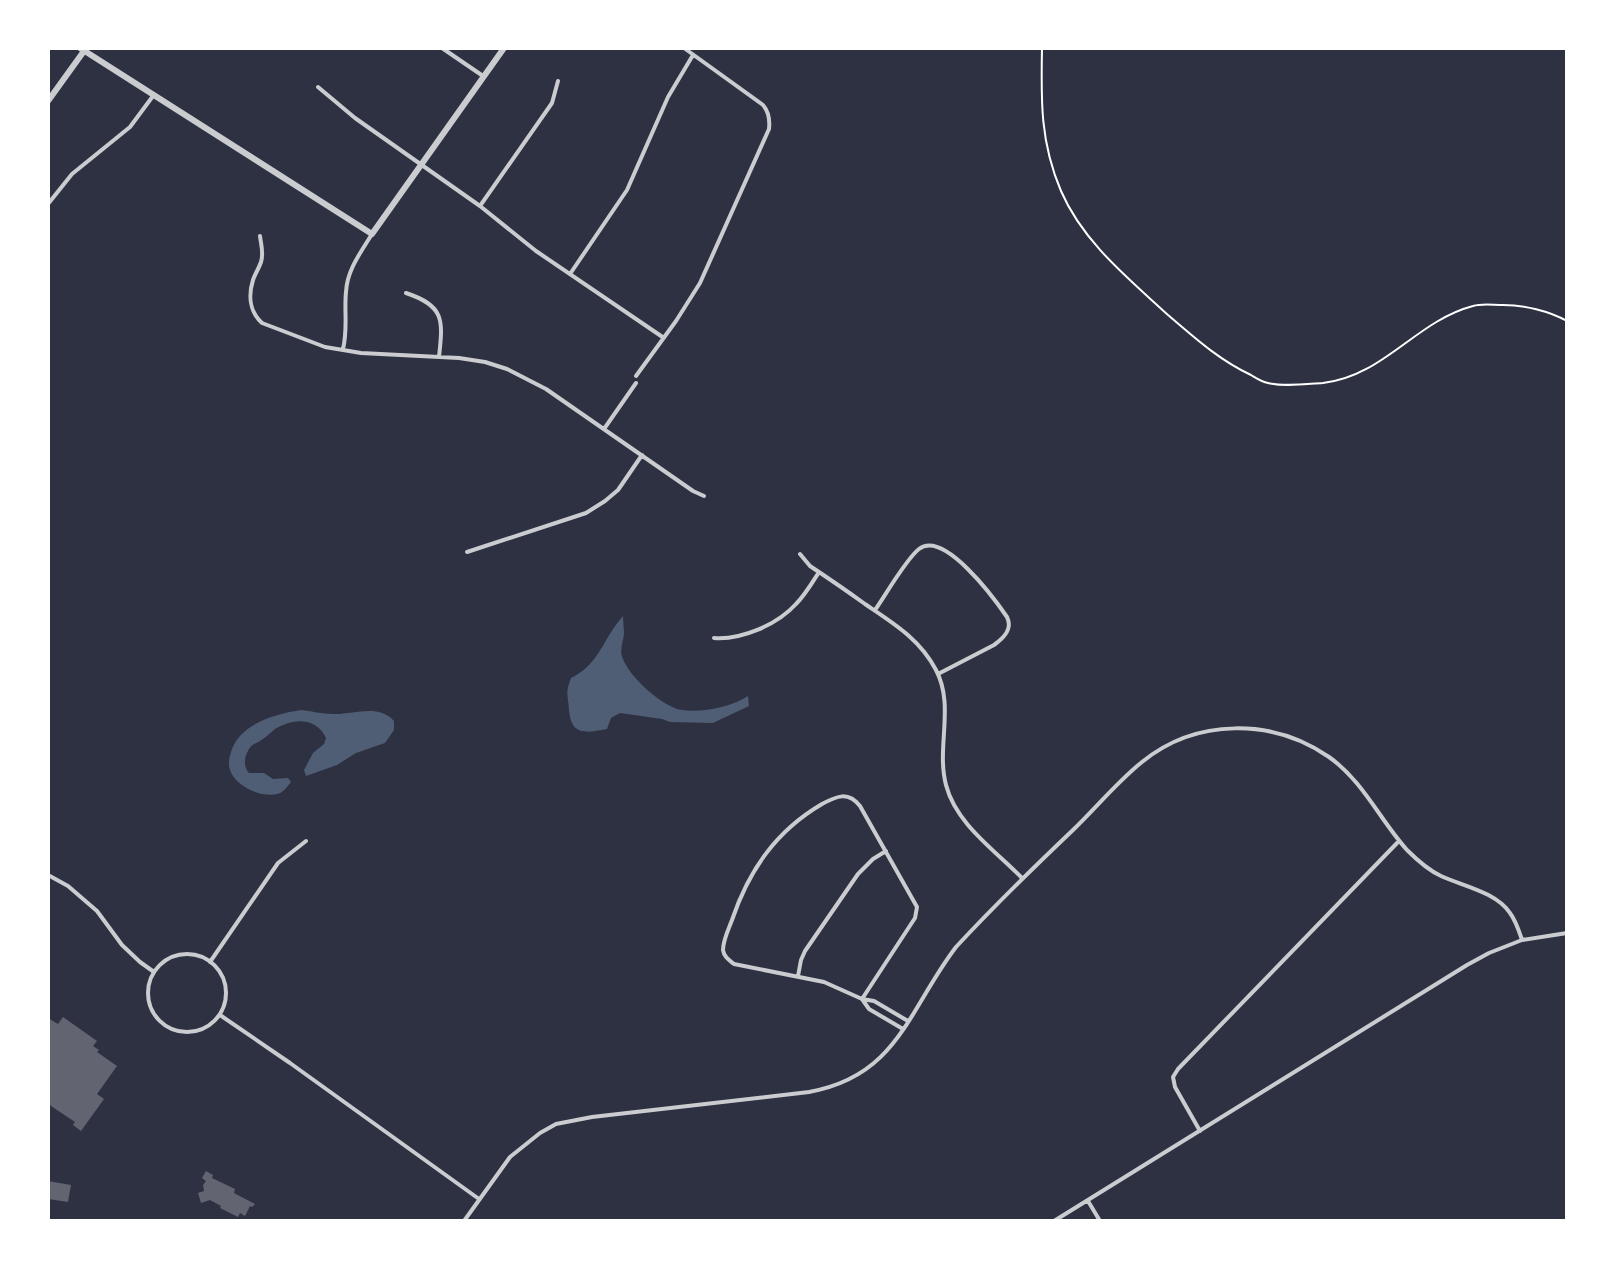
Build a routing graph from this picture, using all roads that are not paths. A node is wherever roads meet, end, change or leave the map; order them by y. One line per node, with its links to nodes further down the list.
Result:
1 (442, 48): 6 (street)
2 (504, 48): 6 (street)
3 (684, 48): 5 (street)
4 (84, 49): 9 (street); 10 (street)
5 (693, 55): 16 (street); 18 (street)
6 (484, 76): 11 (street)
7 (558, 81): 13 (street)
8 (318, 87): 11 (street)
9 (153, 96): 12 (street); 14 (street)
10 (48, 101)
11 (423, 165): 13 (street); 14 (street)
12 (48, 204)
13 (480, 206): 16 (street)
14 (372, 234): 19 (street)
15 (260, 236): 19 (street)
16 (570, 274): 18 (street)
17 (406, 293): 20 (street)
18 (664, 338): 21 (street)
19 (343, 350): 20 (street)
20 (439, 357): 23 (street)
21 (636, 376)
22 (636, 383): 23 (street)
23 (604, 429): 24 (street)
24 (642, 455): 25 (street); 26 (street)
25 (704, 496)
26 (467, 552)
27 (800, 554): 28 (street)
28 (819, 572): 29 (street); 30 (street)
29 (875, 610): 31 (street); 31 (street)
30 (714, 638)
31 (938, 674): 36 (street)
32 (306, 841): 39 (street)
33 (1399, 841): 36 (street); 38 (street); 46 (street)
34 (886, 851): 41 (street); 41 (street); 42 (street)
35 (48, 875): 40 (street)
36 (1022, 878): 44 (street)
37 (1567, 933): 38 (street)
38 (1522, 940): 46 (street)
39 (210, 962): 40 (street); 43 (street)
40 (154, 972): 43 (street)
41 (798, 976): 42 (street)
42 (862, 999): 44 (street); 45 (street)
43 (220, 1015): 47 (street)
44 (908, 1021): 45 (street)
45 (903, 1029): 47 (street)
46 (1200, 1131): 48 (street)
47 (479, 1199): 49 (street)
48 (1088, 1201): 50 (street); 51 (street)
49 (464, 1221)
50 (1054, 1221)
51 (1100, 1221)

